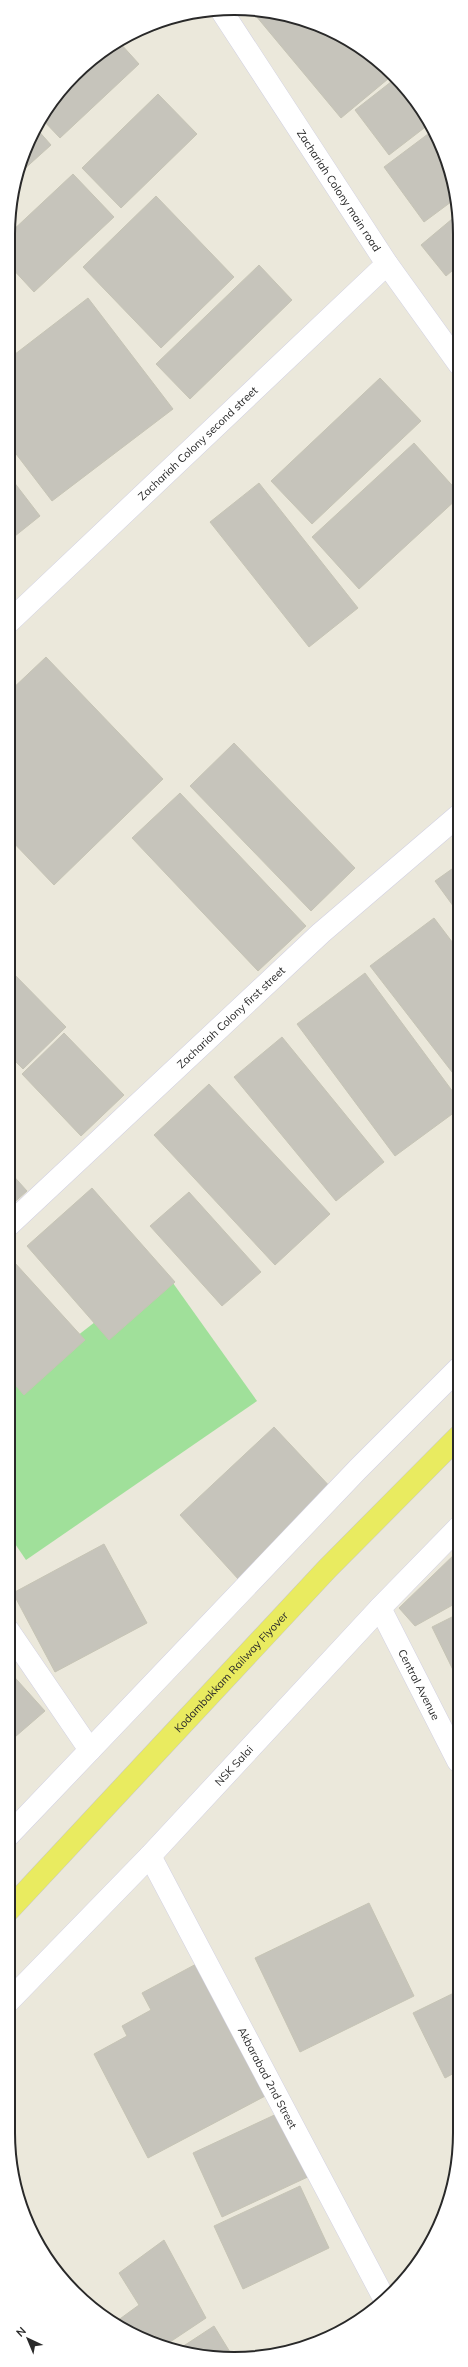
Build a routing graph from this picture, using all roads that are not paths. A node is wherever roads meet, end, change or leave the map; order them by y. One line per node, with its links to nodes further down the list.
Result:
1 (224, 15): 2 (street, Zachariah Colony main road)
2 (387, 264): 3 (street, Zachariah Colony main road); 4 (street, Zachariah Colony second street)
3 (453, 356)
4 (15, 617)
5 (453, 820): 6 (street, Zachariah Colony first street)
6 (15, 1219)
7 (453, 1374): 12 (street)
8 (453, 1442): 16 (main road, Kodambakkam Railway Flyover)
9 (453, 1533): 10 (street, NSK Salai)
10 (380, 1608): 13 (street, Central Avenue); 15 (street, NSK Salai)
11 (15, 1640): 12 (street)
12 (90, 1750): 14 (street)
13 (453, 1752)
14 (15, 1829)
15 (150, 1856): 17 (street, NSK Salai); 18 (street, Akbarabad 2nd Street)
16 (15, 1904)
17 (15, 1995)
18 (382, 2294)

